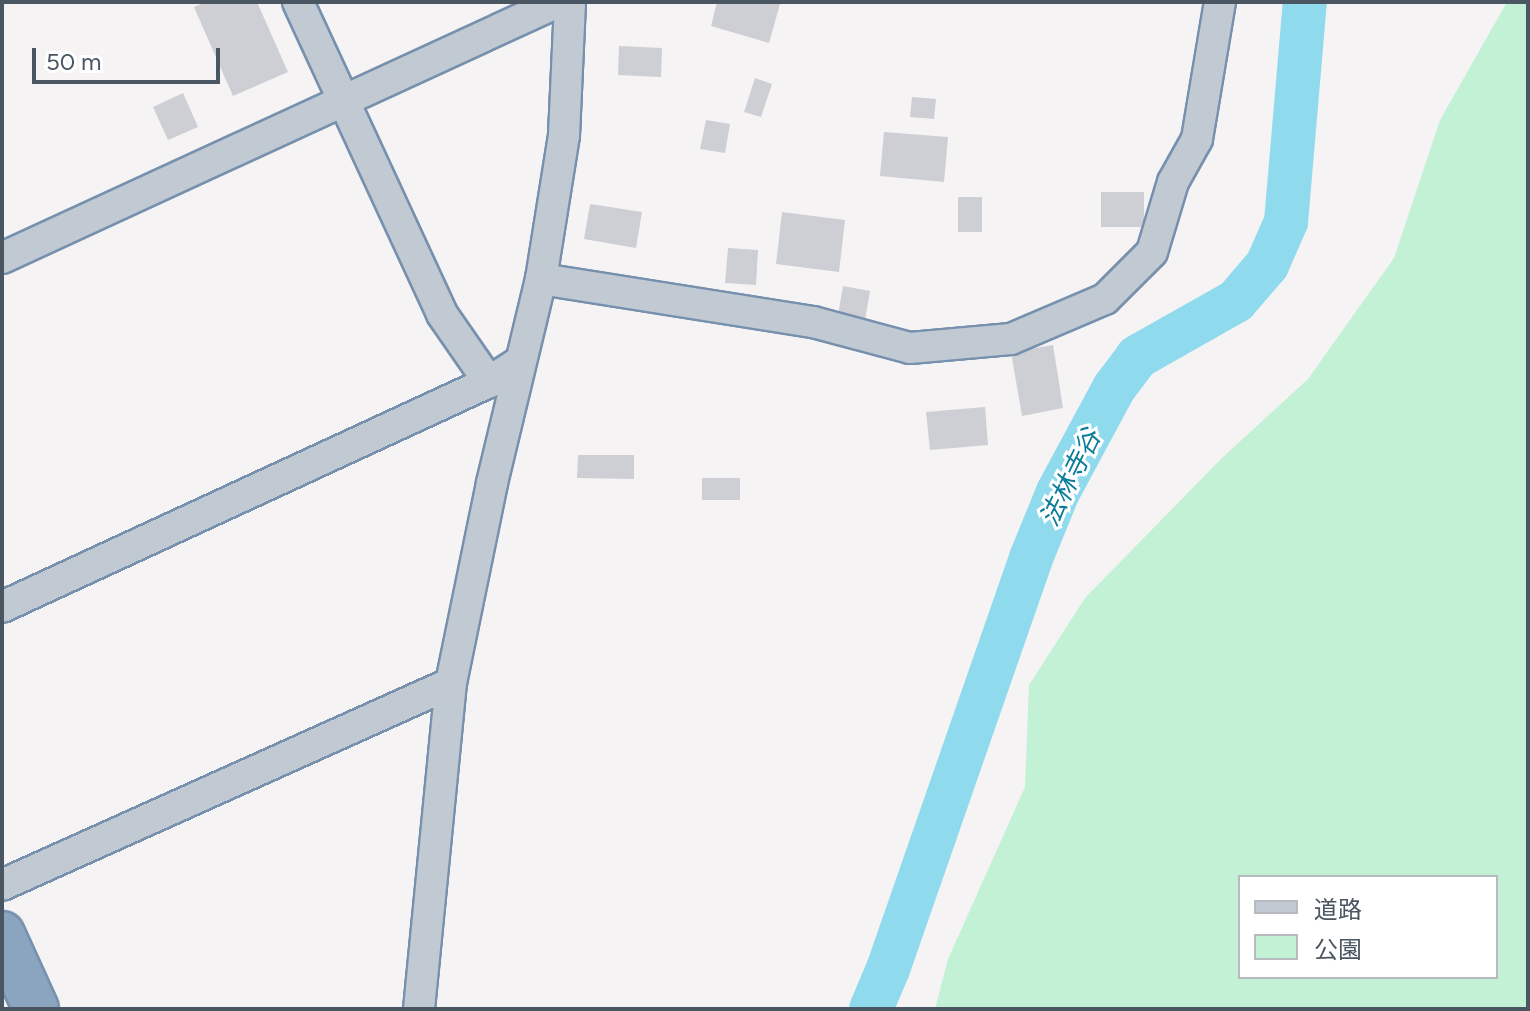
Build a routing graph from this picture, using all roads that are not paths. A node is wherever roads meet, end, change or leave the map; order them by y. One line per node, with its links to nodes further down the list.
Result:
1 (298, 2): 5 (street)
2 (558, 2): 5 (street)
3 (570, 2): 7 (street)
4 (1220, 2): 7 (street)
5 (345, 101): 6 (street); 9 (street)
6 (2, 258)
7 (541, 279): 8 (street)
8 (520, 362): 9 (street); 11 (street)
9 (489, 382): 10 (street)
10 (2, 607)
11 (451, 683): 12 (street); 15 (street)
12 (2, 885)
13 (2, 934): 14 (highway)
14 (36, 1009)
15 (419, 1009)

